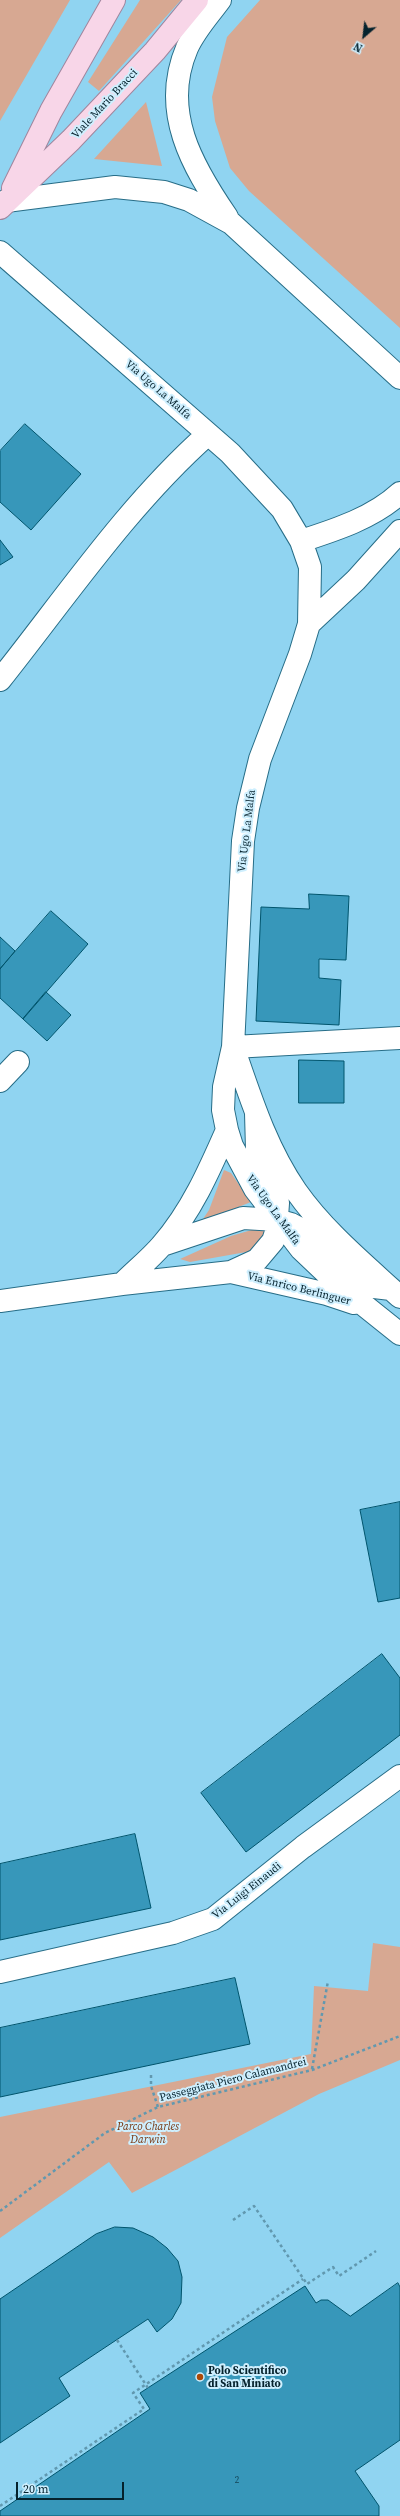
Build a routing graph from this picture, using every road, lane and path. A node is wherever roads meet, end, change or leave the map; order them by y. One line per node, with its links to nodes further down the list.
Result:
1 (114, 0): 4 (main road)
2 (197, 0): 4 (main road, Viale Mario Bracci)
3 (220, 0): 5 (street)
4 (3, 205): 5 (street)
5 (231, 223): 7 (street)
6 (0, 252): 8 (street, Via Ugo La Malfa)
7 (400, 378)
8 (208, 434): 11 (street, Via Ugo La Malfa); 13 (street)
9 (400, 494): 11 (street)
10 (400, 531): 12 (street)
11 (301, 541): 12 (street, Via Ugo La Malfa)
12 (309, 624): 15 (street, Via Ugo La Malfa)
13 (0, 680)
14 (400, 1038): 15 (street)
15 (233, 1047): 18 (street, Via Ugo La Malfa); 19 (street, Via Ugo La Malfa)
16 (18, 1062): 17 (street)
17 (0, 1081)
18 (256, 1113): 20 (street, Via Enrico Berlinguer); 24 (street, Via Ugo La Malfa)
19 (227, 1130): 20 (street, Via Ugo La Malfa); 21 (street)
20 (277, 1220): 21 (street); 22 (street, Via Enrico Berlinguer); 24 (street); 26 (street, Via Ugo La Malfa)
21 (162, 1245): 23 (street)
22 (231, 1272): 23 (street, Via Enrico Berlinguer); 26 (street, Via Enrico Berlinguer)
23 (122, 1284): 25 (street, Via Enrico Berlinguer)
24 (395, 1293)
25 (0, 1301)
26 (366, 1306): 27 (street, Via Ugo La Malfa)
27 (400, 1334)
28 (400, 1776): 29 (street, Via Luigi Einaudi)
29 (0, 1972)
30 (328, 1981): 32 (path)
31 (400, 2036): 32 (path, Passeggiata Piero Calamandrei)
32 (312, 2070): 34 (path, Passeggiata Piero Calamandrei)
33 (152, 2075): 34 (path)
34 (158, 2107): 35 (path, Passeggiata Piero Calamandrei)
35 (0, 2211)
36 (233, 2220): 38 (path)
37 (376, 2251): 38 (path)
38 (303, 2279): 41 (path)
39 (117, 2340): 40 (path, bridge)
40 (148, 2388)
41 (0, 2506)

